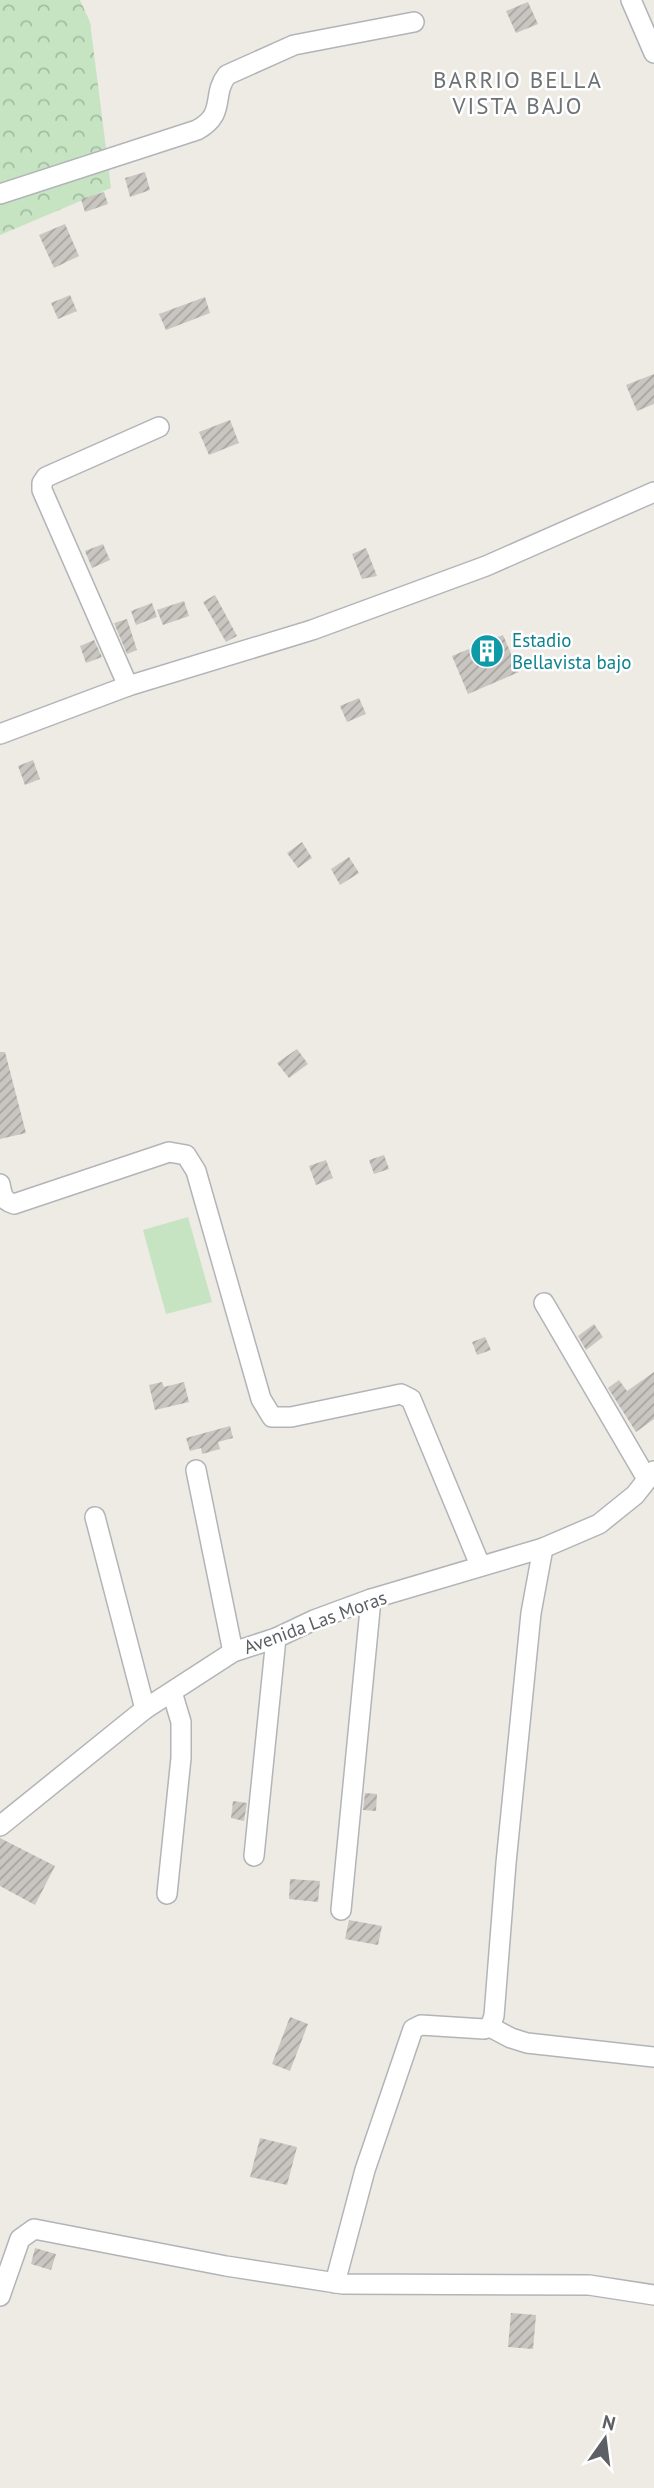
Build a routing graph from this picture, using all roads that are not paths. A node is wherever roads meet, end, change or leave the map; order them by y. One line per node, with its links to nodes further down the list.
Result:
1 (631, 0): 3 (street)
2 (414, 22): 4 (street)
3 (654, 53)
4 (0, 194)
5 (159, 427): 7 (street)
6 (654, 492): 7 (street)
7 (128, 686): 8 (street)
8 (0, 734)
9 (0, 1184): 15 (street)
10 (544, 1303): 12 (street)
11 (196, 1470): 18 (street)
12 (648, 1487): 14 (street, Avenida Las Moras)
13 (95, 1517): 20 (street)
14 (543, 1548): 15 (street, Avenida Las Moras); 25 (street)
15 (480, 1565): 16 (street, Avenida Las Moras)
16 (371, 1600): 17 (street, Avenida Las Moras); 24 (street)
17 (276, 1638): 18 (street, Avenida Las Moras); 22 (street)
18 (233, 1652): 19 (street, Avenida Las Moras)
19 (172, 1692): 20 (street, Avenida Las Moras); 23 (street)
20 (145, 1709): 21 (street, Avenida Las Moras)
21 (0, 1826)
22 (254, 1856)
23 (167, 1894)
24 (341, 1910)
25 (490, 2027): 26 (street); 27 (street)
26 (654, 2057)
27 (335, 2283): 28 (street); 29 (street)
28 (654, 2295)
29 (0, 2296)

